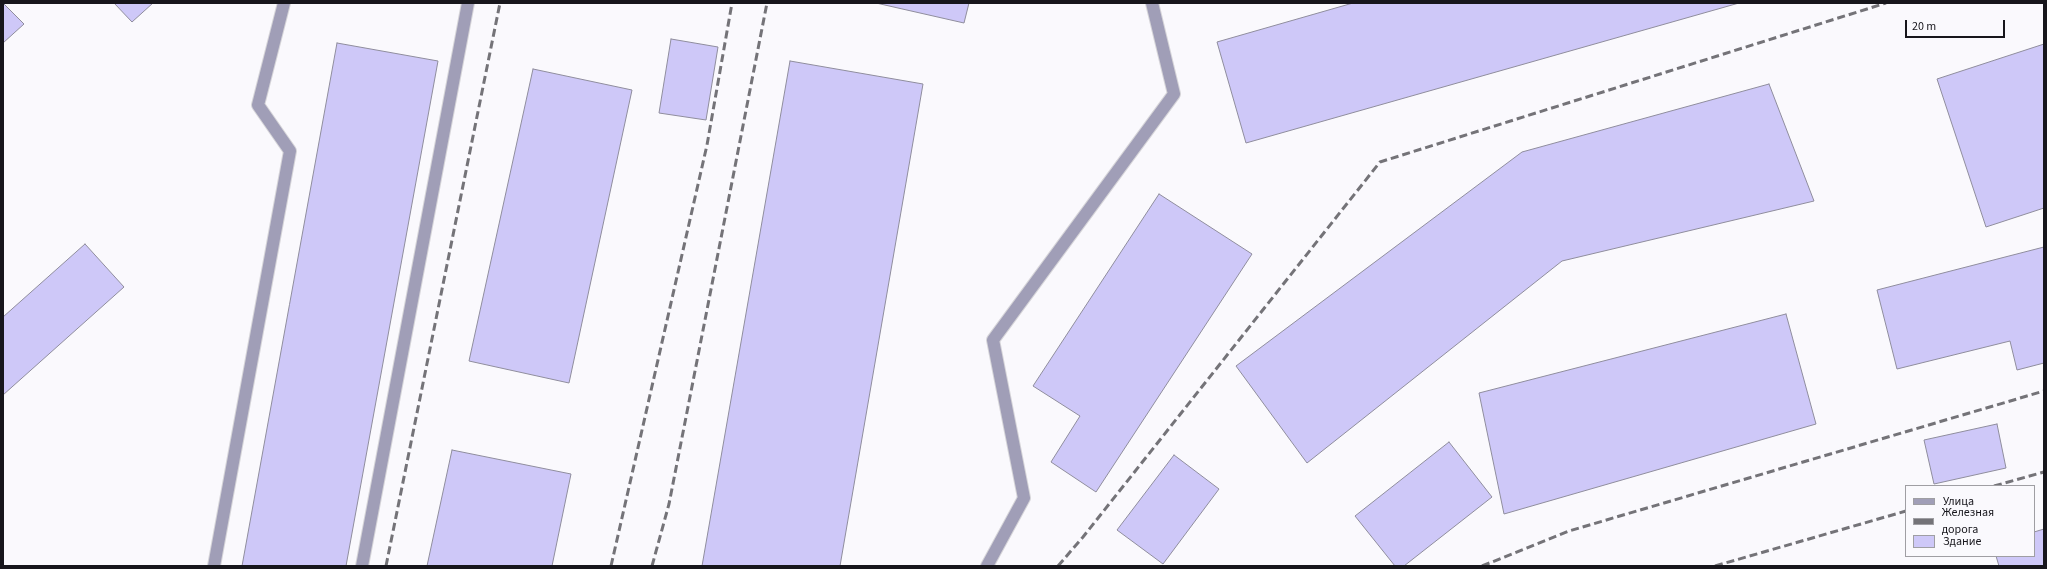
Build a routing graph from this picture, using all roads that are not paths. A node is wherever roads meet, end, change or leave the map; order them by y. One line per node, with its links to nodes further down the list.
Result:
1 (284, 3): 4 (lane)
2 (468, 3): 5 (lane)
3 (1152, 3): 6 (lane)
4 (214, 566)
5 (362, 566)
6 (987, 566)

